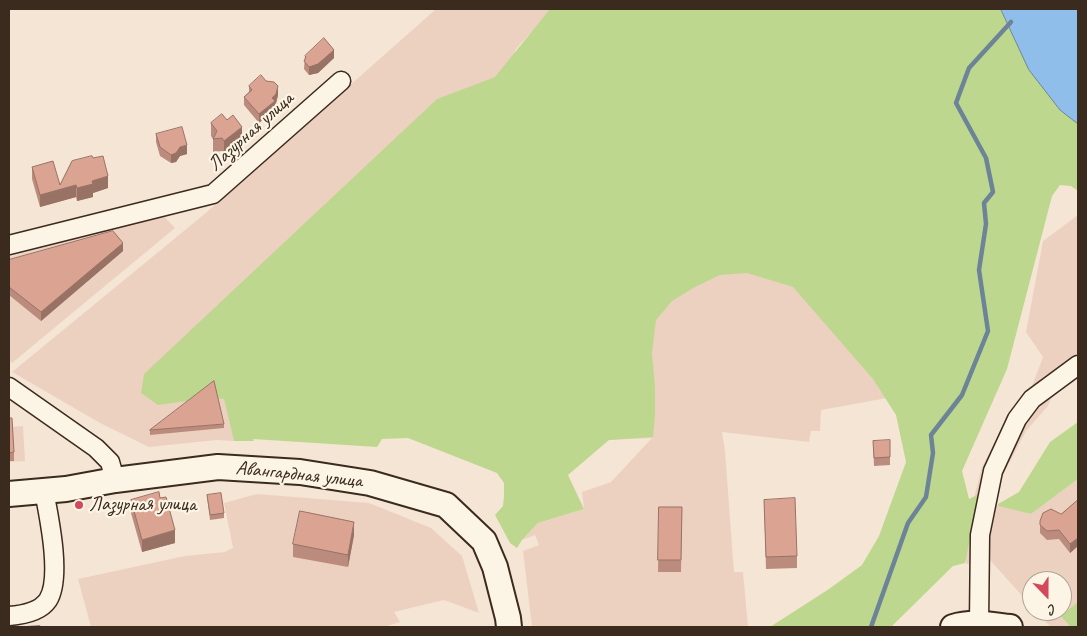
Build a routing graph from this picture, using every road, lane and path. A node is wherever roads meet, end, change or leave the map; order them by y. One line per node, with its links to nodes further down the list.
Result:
1 (341, 81): 2 (street, Лазурная улица)
2 (9, 245)
3 (1078, 365): 9 (street)
4 (9, 387): 5 (street)
5 (115, 480): 6 (main road, Авангардная улица); 10 (main road, Авангардная улица)
6 (44, 492): 7 (main road, Авангардная улица); 8 (street)
7 (9, 494)
8 (9, 616)
9 (979, 623): 11 (main road); 12 (main road)
10 (509, 627)
11 (953, 627)
12 (1010, 627)

